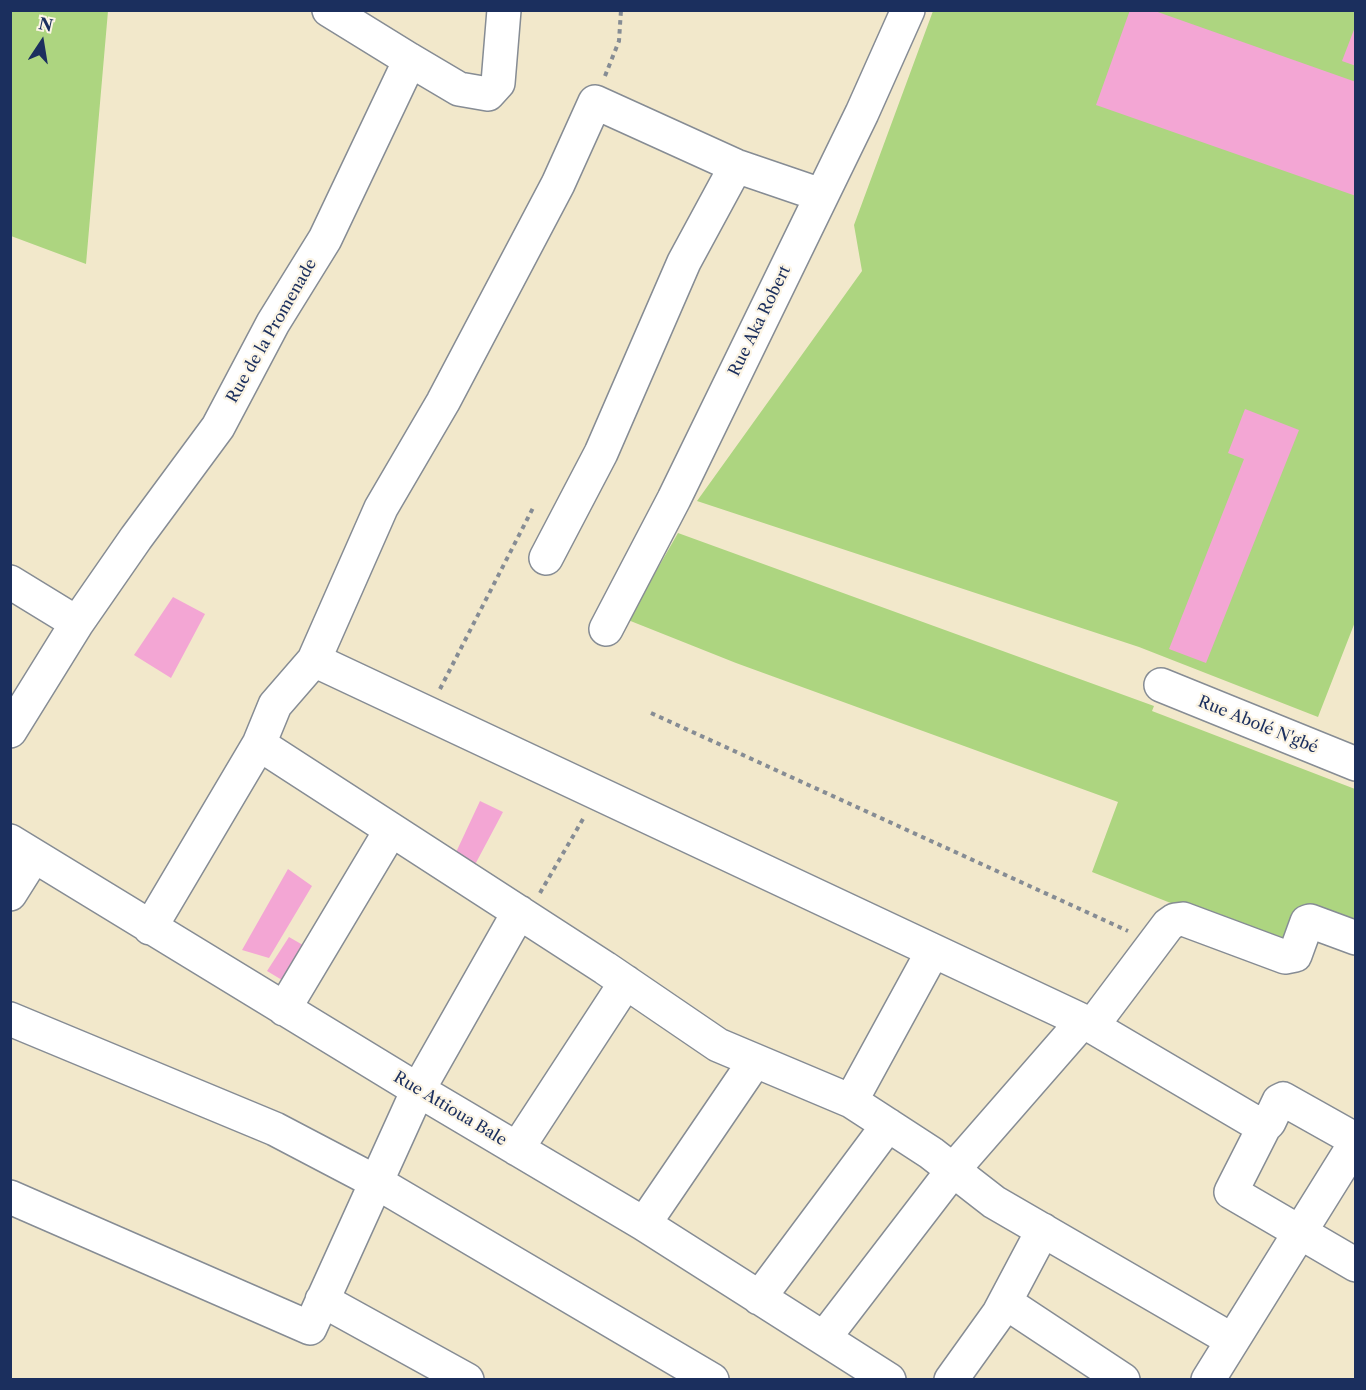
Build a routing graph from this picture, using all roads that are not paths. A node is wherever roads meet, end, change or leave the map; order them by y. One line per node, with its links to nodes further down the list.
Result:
1 (329, 10): 4 (street)
2 (504, 10): 4 (street)
3 (908, 10): 6 (street, Rue Aka Robert)
4 (410, 60): 9 (street, Rue de la Promenade)
5 (736, 166): 6 (street); 7 (street); 11 (street)
6 (821, 195): 10 (street, Rue Aka Robert)
7 (546, 558)
8 (10, 582): 9 (street)
9 (77, 623): 13 (street, Rue de la Promenade)
10 (606, 629)
11 (314, 660): 14 (street); 22 (street)
12 (1161, 686): 15 (street, Rue Abolé N'gbé)
13 (10, 730)
14 (259, 744): 16 (street); 20 (street)
15 (1356, 764)
16 (391, 830): 19 (street); 24 (street)
17 (22, 849): 18 (street); 20 (street, Rue Attioua Bale)
18 (10, 894)
19 (522, 914): 23 (street); 28 (street)
20 (150, 928): 24 (street, Rue Attioua Bale)
21 (1356, 938): 26 (street)
22 (933, 951): 26 (street); 29 (street)
23 (626, 982): 27 (street); 33 (street)
24 (284, 1009): 28 (street, Rue Attioua Bale)
25 (10, 1019): 35 (street)
26 (1088, 1023): 31 (street); 34 (street)
27 (755, 1061): 29 (street); 37 (street)
28 (418, 1090): 33 (street, Rue Attioua Bale); 35 (street)
29 (851, 1101): 30 (street)
30 (888, 1125): 34 (street); 41 (street)
31 (1264, 1127): 32 (street); 39 (street)
32 (1356, 1141): 39 (street)
33 (517, 1149): 37 (street, Rue Attioua Bale)
34 (953, 1170): 38 (street); 44 (street)
35 (376, 1182): 42 (street); 47 (street)
36 (10, 1197): 42 (street)
37 (644, 1224): 41 (street, Rue Attioua Bale)
38 (1043, 1230): 43 (street); 45 (street)
39 (1299, 1232): 40 (street); 45 (street)
40 (1356, 1265)
41 (759, 1298): 44 (street, Rue Attioua Bale)
42 (322, 1300): 46 (street)
43 (1005, 1302): 49 (street); 50 (street)
44 (824, 1338): 48 (street, Rue Attioua Bale)
45 (1232, 1340): 51 (street)
46 (467, 1380)
47 (712, 1380)
48 (889, 1380)
49 (951, 1380)
50 (1123, 1380)
51 (1208, 1380)

